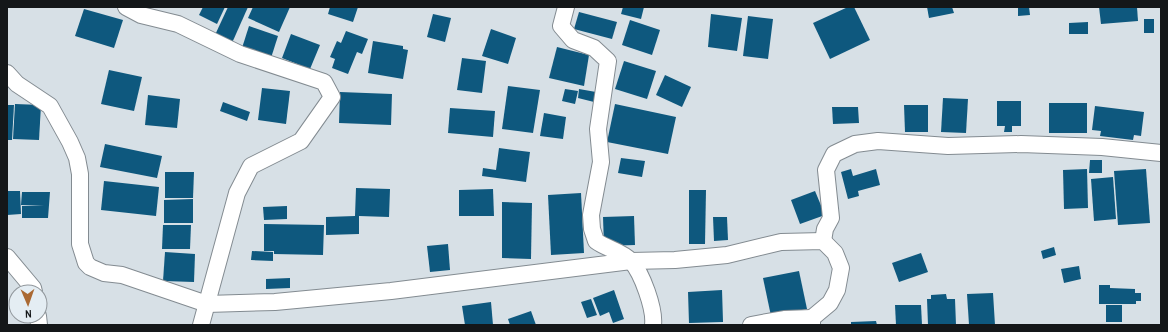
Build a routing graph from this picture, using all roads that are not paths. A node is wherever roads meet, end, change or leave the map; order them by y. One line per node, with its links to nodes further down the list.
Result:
1 (126, 7): 9 (street)
2 (566, 7): 7 (street)
3 (7, 73): 9 (street)
4 (1161, 154): 5 (street)
5 (823, 241): 7 (street); 10 (street)
6 (7, 257): 8 (street)
7 (631, 261): 9 (street); 12 (street)
8 (30, 284)
9 (207, 304): 11 (street)
10 (812, 322): 13 (street)
11 (202, 325)
12 (653, 325)
13 (751, 325)

